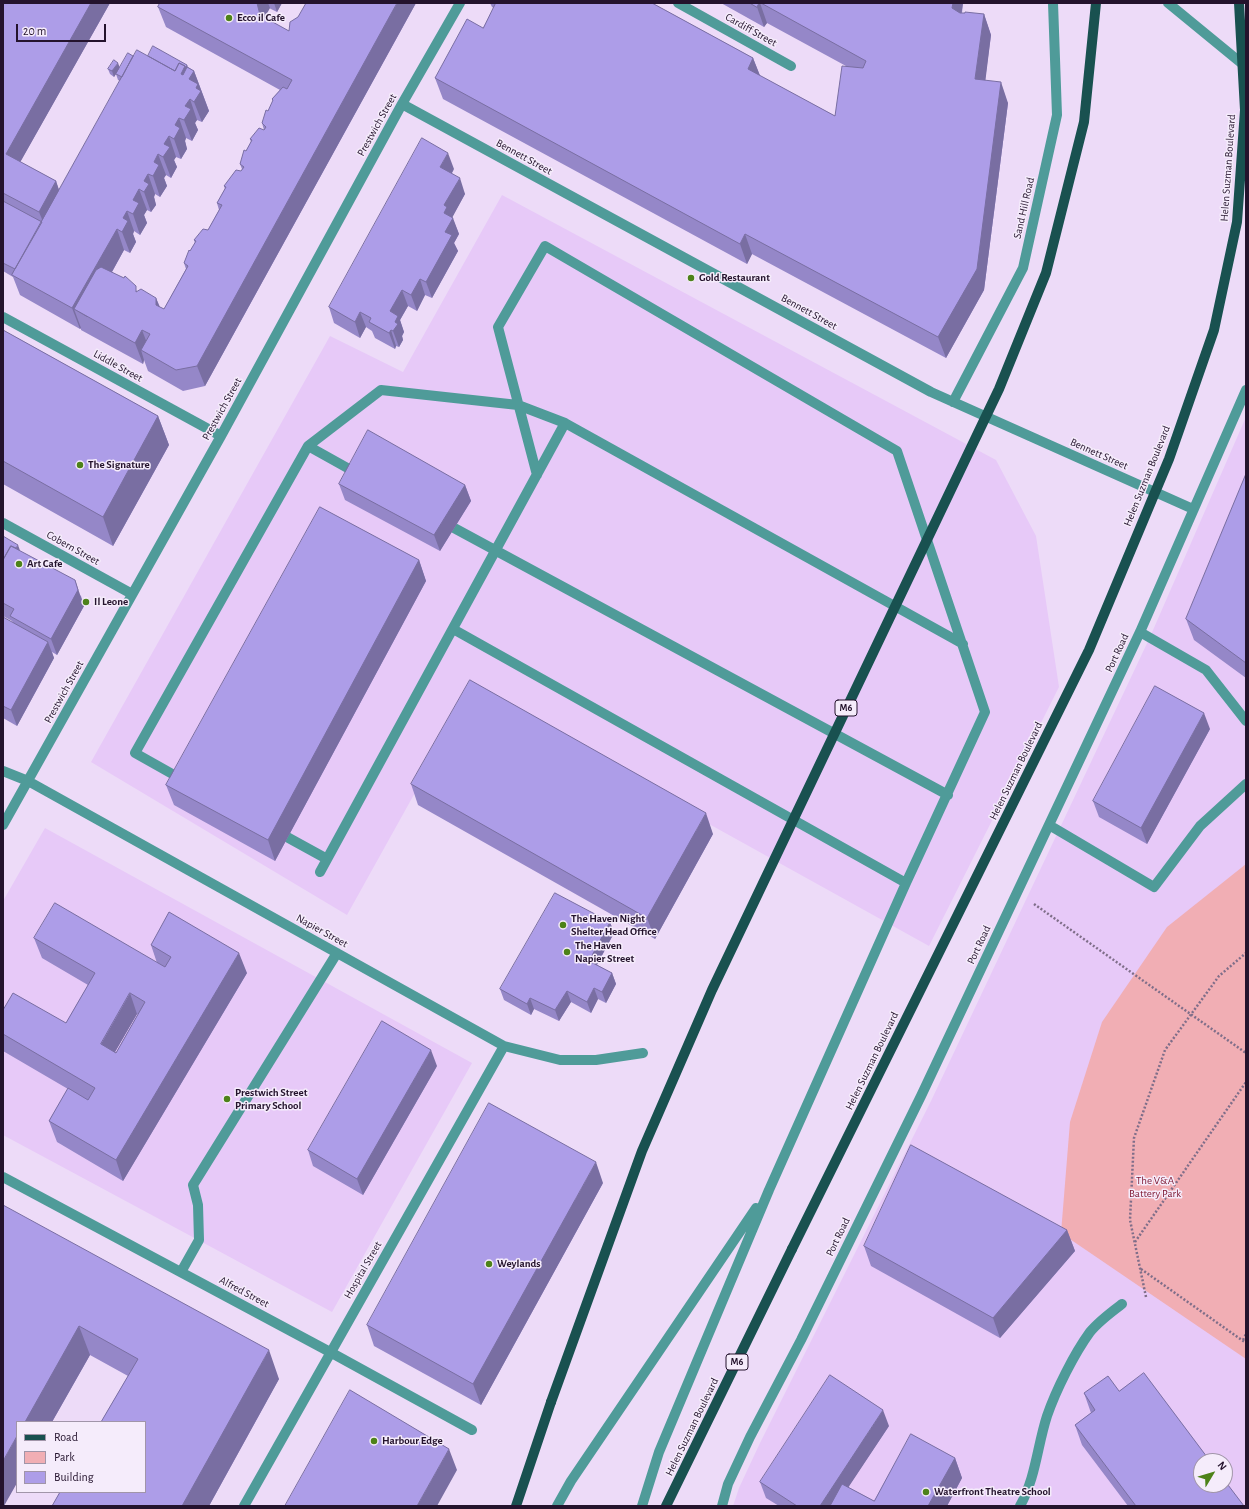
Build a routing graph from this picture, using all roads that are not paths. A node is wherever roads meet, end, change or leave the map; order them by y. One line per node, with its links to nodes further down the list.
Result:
1 (460, 3): 9 (street, Prestwich Street)
2 (678, 3): 7 (street, Cardiff Street)
3 (1053, 3): 12 (street, Sand Hill Road)
4 (1096, 3): 49 (main road, M6, bridge)
5 (1168, 3): 8 (street)
6 (1239, 3): 52 (main road, Helen Suzman Boulevard / M6, bridge)
7 (791, 66)
8 (1246, 67)
9 (402, 104): 12 (street, Bennett Street); 15 (street, Prestwich Street)
10 (3, 317): 15 (street, Liddle Street)
11 (1246, 390): 19 (street, Port Road)
12 (953, 402): 19 (street, Bennett Street)
13 (518, 405): 14 (street); 16 (street); 17 (street); 26 (street)
14 (565, 423): 17 (street); 26 (street)
15 (221, 436): 23 (street, Prestwich Street)
16 (308, 446): 18 (street); 30 (street)
17 (537, 475): 22 (street)
18 (371, 481)
19 (1193, 509): 25 (street, Port Road)
20 (433, 516): 22 (street)
21 (3, 523): 23 (street, Cobern Street)
22 (496, 551): 24 (street); 32 (street)
23 (132, 594): 29 (street, Prestwich Street)
24 (453, 629): 36 (street); 38 (street)
25 (1140, 632): 27 (street); 35 (street, Port Road)
26 (963, 644): 32 (street)
27 (1246, 721)
28 (3, 771): 29 (street, Napier Street)
29 (28, 781): 33 (street, Prestwich Street); 39 (street, Napier Street)
30 (189, 784)
31 (1246, 784): 35 (street)
32 (948, 795): 38 (street)
33 (3, 825)
34 (265, 825): 36 (street)
35 (1049, 826): 53 (street, Port Road)
36 (327, 859): 37 (street)
37 (320, 872)
38 (906, 883): 43 (street)
39 (337, 953): 40 (street, Napier Street); 44 (street)
40 (504, 1046): 41 (street, Napier Street); 46 (street, Hospital Street)
41 (643, 1053)
42 (3, 1177): 44 (street, Alfred Street)
43 (769, 1190): 50 (street); 51 (street)
44 (181, 1272): 46 (street, Alfred Street)
45 (1122, 1304): 54 (street)
46 (330, 1352): 47 (street, Alfred Street); 48 (street, Hospital Street)
47 (472, 1430)
48 (244, 1506)
49 (516, 1506)
50 (557, 1506)
51 (642, 1506)
52 (666, 1506)
53 (722, 1506)
54 (1020, 1506)

